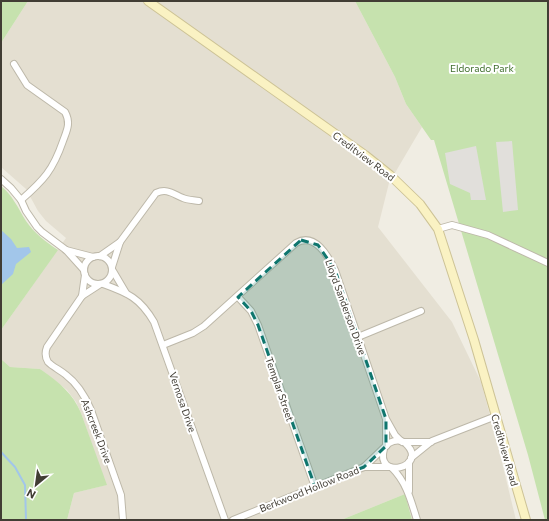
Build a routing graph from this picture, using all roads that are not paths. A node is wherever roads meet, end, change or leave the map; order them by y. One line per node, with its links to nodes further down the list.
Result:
1 (148, 1): 6 (street, Creditview Road)
2 (14, 64): 4 (street)
3 (1, 179): 4 (street)
4 (21, 200): 8 (street)
5 (199, 200): 7 (street)
6 (438, 229): 10 (street); 20 (street, Creditview Road)
7 (120, 242): 9 (street); 11 (street)
8 (66, 250): 9 (street); 12 (street)
9 (96, 256): 11 (street); 12 (street)
10 (548, 263)
11 (113, 269): 13 (street); 14 (street, Vernosa Drive)
12 (84, 272): 13 (street); 15 (street, Ashcreek Drive)
13 (101, 284): 14 (street, Vernosa Drive); 15 (street, Ashcreek Drive)
14 (126, 293): 19 (street, Vernosa Drive)
15 (82, 296): 30 (street, Ashcreek Drive)
16 (238, 297): 18 (street, Lloyd Sanderson Drive); 19 (street, Lloyd Sanderson Drive); 28 (street, Templar Street)
17 (421, 311): 18 (street)
18 (358, 337): 21 (street, Lloyd Sanderson Drive)
19 (163, 345): 31 (street, Vernosa Drive)
20 (496, 416): 22 (street); 34 (street, Creditview Road)
21 (386, 419): 23 (street, Lloyd Sanderson Drive); 24 (street, Lloyd Sanderson Drive)
22 (432, 441): 23 (street); 25 (street)
23 (403, 442): 24 (street); 25 (street)
24 (385, 447): 26 (street, Berkwood Hollow Road); 27 (street)
25 (410, 460): 27 (street); 29 (street)
26 (364, 467): 27 (street, Berkwood Hollow Road); 28 (street, Berkwood Hollow Road)
27 (391, 467): 29 (street)
28 (315, 487): 32 (street, Berkwood Hollow Road)
29 (409, 493): 33 (street)
30 (123, 520)
31 (225, 520)
32 (233, 520)
33 (417, 520)
34 (526, 520)

